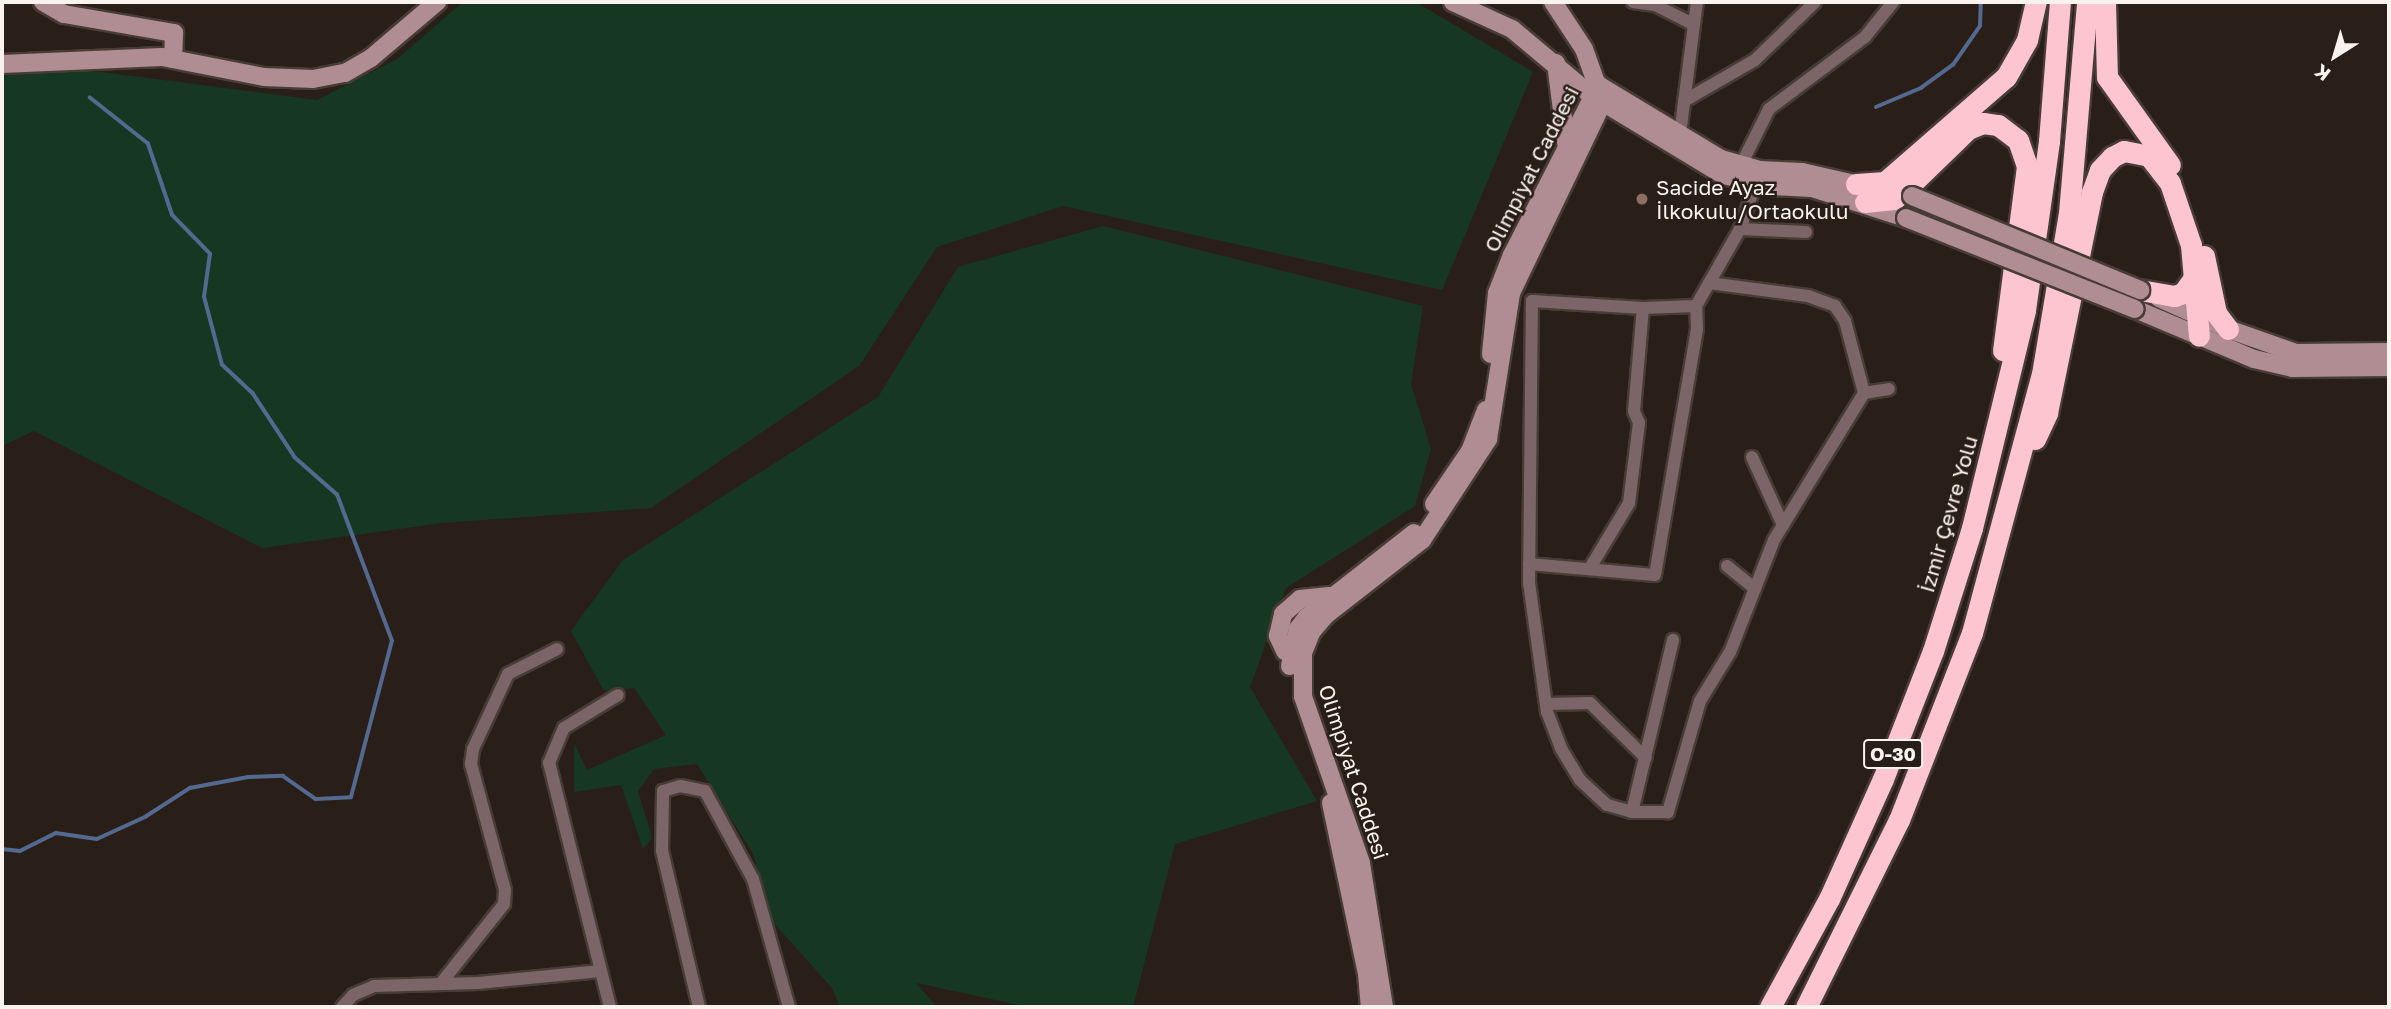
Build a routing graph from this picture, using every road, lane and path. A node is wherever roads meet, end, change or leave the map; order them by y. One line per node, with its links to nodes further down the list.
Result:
1 (43, 2): 14 (street)
2 (436, 2): 14 (street)
3 (1453, 2): 15 (street)
4 (1553, 2): 17 (street)
5 (1633, 2): 13 (street)
6 (1697, 2): 13 (street)
7 (1815, 2): 18 (street)
8 (1894, 2): 21 (street)
9 (2036, 2): 23 (highway)
10 (2060, 2): 41 (highway, İzmir Çevre Yolu / O-30)
11 (2087, 2): 42 (highway, O-30)
12 (2105, 2): 28 (highway)
13 (1693, 24): 18 (street)
14 (173, 59): 16 (street)
15 (1556, 63): 17 (street); 20 (street)
16 (2, 64)
17 (1598, 94): 19 (street); 20 (street, Olimpiyat Caddesi); 22 (street); 48 (street, Olimpiyat Caddesi)
18 (1684, 101): 19 (street)
19 (1680, 134): 21 (street)
20 (1566, 147): 51 (street, Olimpiyat Caddesi)
21 (1741, 165): 24 (street)
22 (1756, 183): 24 (street); 26 (street)
23 (1899, 190): 24 (highway); 25 (highway); 30 (street, bridge); 41 (highway)
24 (1861, 193): 25 (street)
25 (1906, 218): 30 (street, bridge)
26 (1740, 229): 27 (street); 29 (street)
27 (1807, 232)
28 (2199, 276): 30 (highway); 33 (highway); 34 (highway); 42 (highway)
29 (1709, 283): 31 (street); 39 (street)
30 (2137, 300): 33 (street); 35 (street)
31 (1696, 306): 32 (street); 46 (street)
32 (1643, 308): 44 (street); 46 (street)
33 (2201, 314): 34 (street); 35 (highway)
34 (2228, 330): 36 (street)
35 (2199, 336): 37 (street)
36 (2389, 352)
37 (2389, 367)
38 (1889, 389): 39 (street)
39 (1864, 393): 43 (street)
40 (1752, 457): 43 (street)
41 (1983, 487): 64 (highway, İzmir Çevre Yolu / O-30)
42 (2009, 495): 65 (highway, O-30)
43 (1783, 525): 47 (street)
44 (1529, 564): 46 (street); 53 (street)
45 (1727, 566): 47 (street)
46 (1590, 568)
47 (1755, 589): 55 (street)
48 (1312, 631): 51 (street); 63 (street, Olimpiyat Caddesi)
49 (1673, 640): 54 (street)
50 (557, 649): 57 (street)
51 (1292, 651): 62 (street, Olimpiyat Caddesi)
52 (618, 695): 56 (street)
53 (1546, 704): 54 (street); 55 (street)
54 (1646, 758): 55 (street)
55 (1632, 812)
56 (600, 971): 57 (street); 59 (street)
57 (442, 982): 58 (street)
58 (342, 1007)
59 (610, 1007)
60 (699, 1007): 61 (street)
61 (789, 1007)
62 (1370, 1007)
63 (1384, 1007)
64 (1770, 1007)
65 (1806, 1007)

